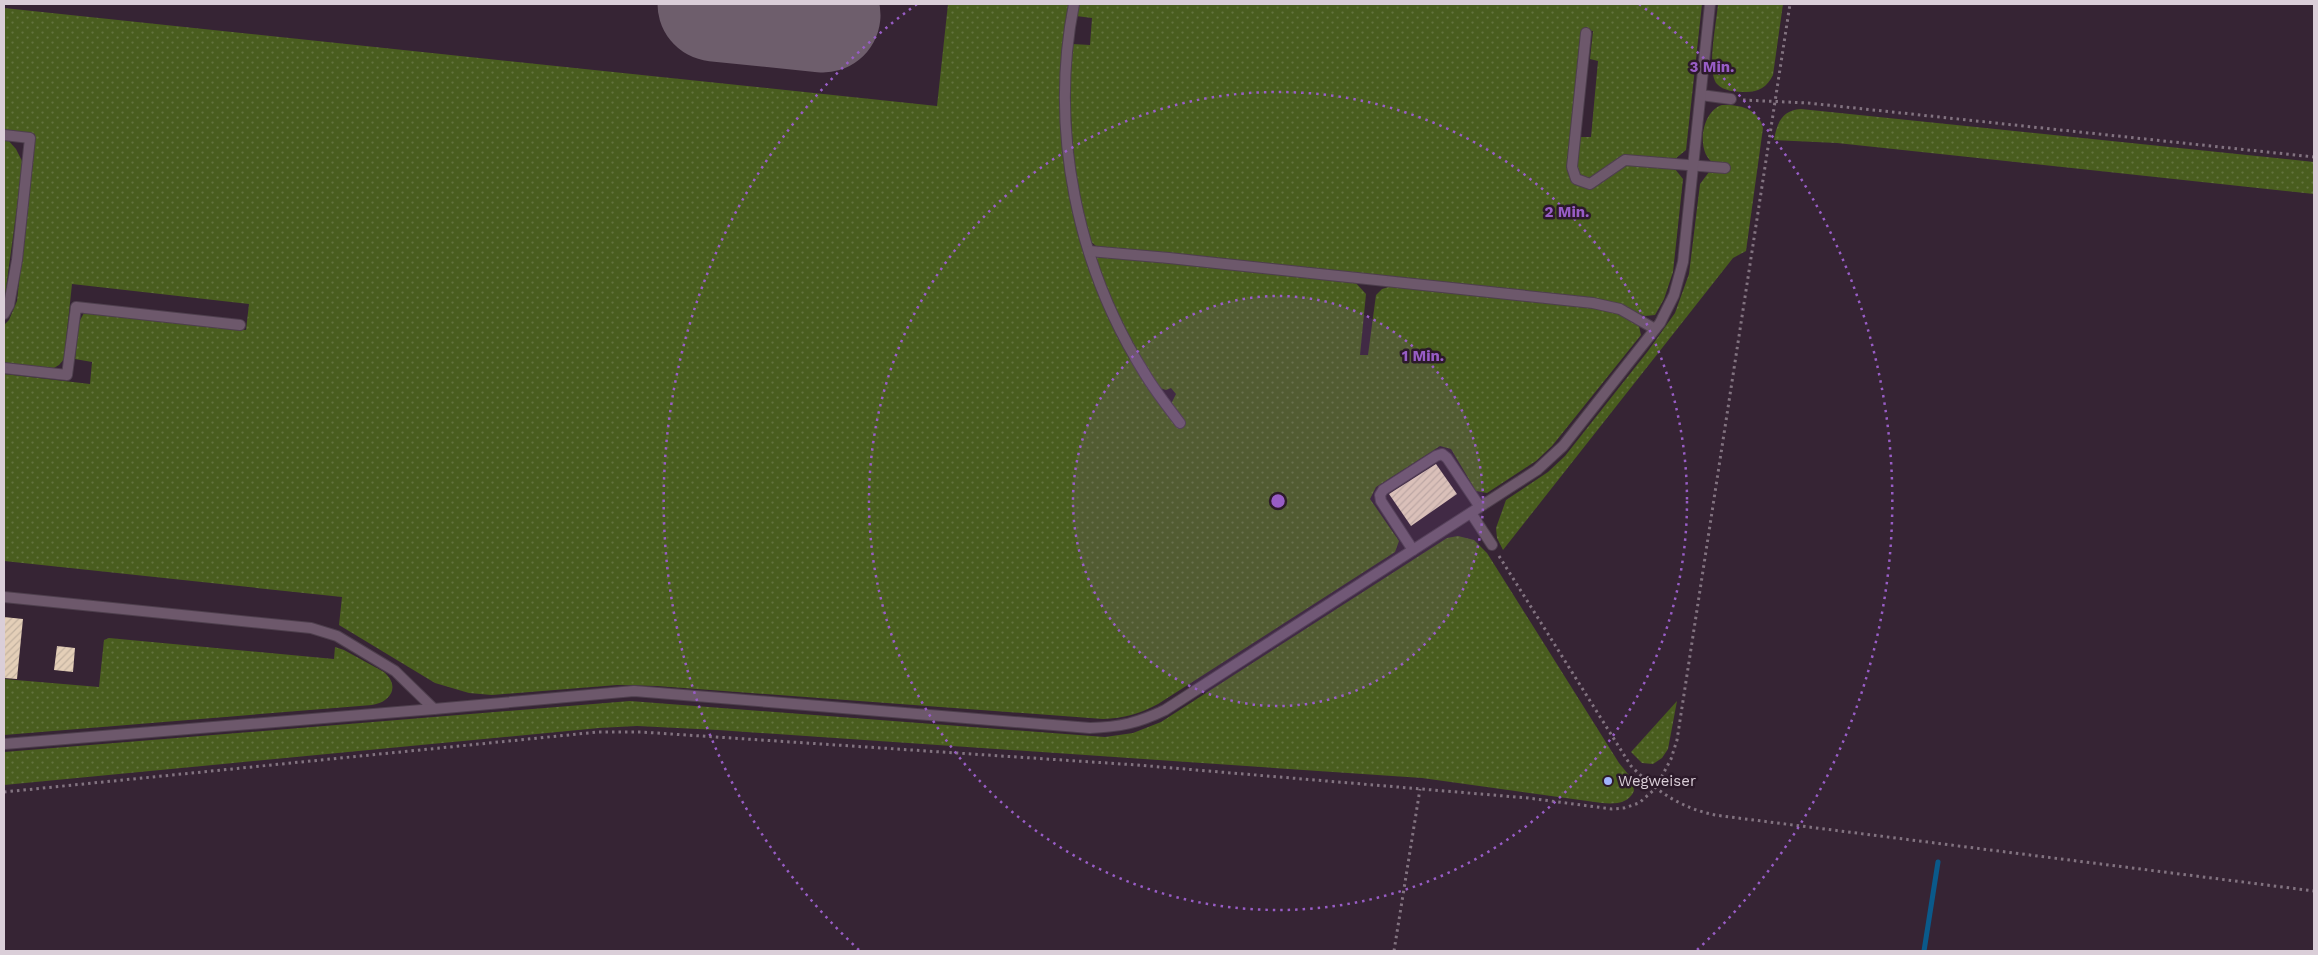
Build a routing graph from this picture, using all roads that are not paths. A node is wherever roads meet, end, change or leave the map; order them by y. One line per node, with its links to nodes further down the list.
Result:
1 (1074, 4): 9 (lane)
2 (1710, 4): 4 (lane)
3 (1586, 33): 7 (lane)
4 (1701, 95): 5 (lane); 7 (lane)
5 (1731, 99)
6 (4, 135): 10 (lane)
7 (1694, 166): 8 (lane); 12 (lane)
8 (1725, 168)
9 (1088, 251): 12 (lane); 14 (lane)
10 (4, 314)
11 (240, 325): 13 (lane)
12 (1655, 329): 15 (lane)
13 (4, 368)
14 (1180, 423)
15 (1480, 507): 16 (lane); 18 (lane)
16 (1470, 513): 17 (lane); 18 (lane)
17 (1492, 545)
18 (1413, 550): 20 (lane)
19 (4, 597): 20 (lane)
20 (434, 709): 21 (lane)
21 (4, 744)

